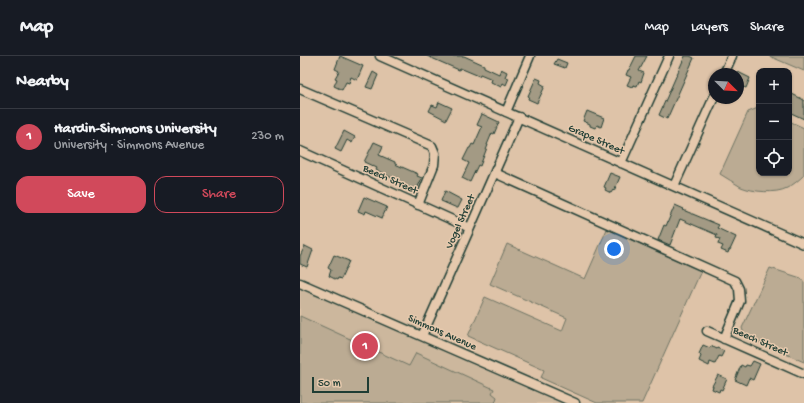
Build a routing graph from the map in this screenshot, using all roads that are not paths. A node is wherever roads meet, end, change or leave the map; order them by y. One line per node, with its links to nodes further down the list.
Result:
1 (380, 56): 8 (street, Grape Street)
2 (669, 56): 11 (street)
3 (732, 56): 5 (street)
4 (528, 57): 8 (street)
5 (727, 68)
6 (300, 89): 14 (street)
7 (711, 104): 13 (street)
8 (506, 112): 9 (street, Grape Street)
9 (519, 117): 11 (street, Grape Street); 12 (street, Vogel Street)
10 (300, 151): 14 (street, Beech Street)
11 (621, 163): 13 (street, Grape Street)
12 (495, 173): 15 (street, Vogel Street); 20 (street)
13 (674, 186): 16 (street, Grape Street)
14 (418, 204): 15 (street, Beech Street)
15 (470, 228): 19 (street, Vogel Street)
16 (804, 244)
17 (300, 283): 19 (street, Simmons Avenue)
18 (707, 331): 20 (street, Beech Street)
19 (422, 336): 22 (street, Simmons Avenue)
20 (724, 339): 21 (street, Beech Street)
21 (804, 374)
22 (575, 403)

